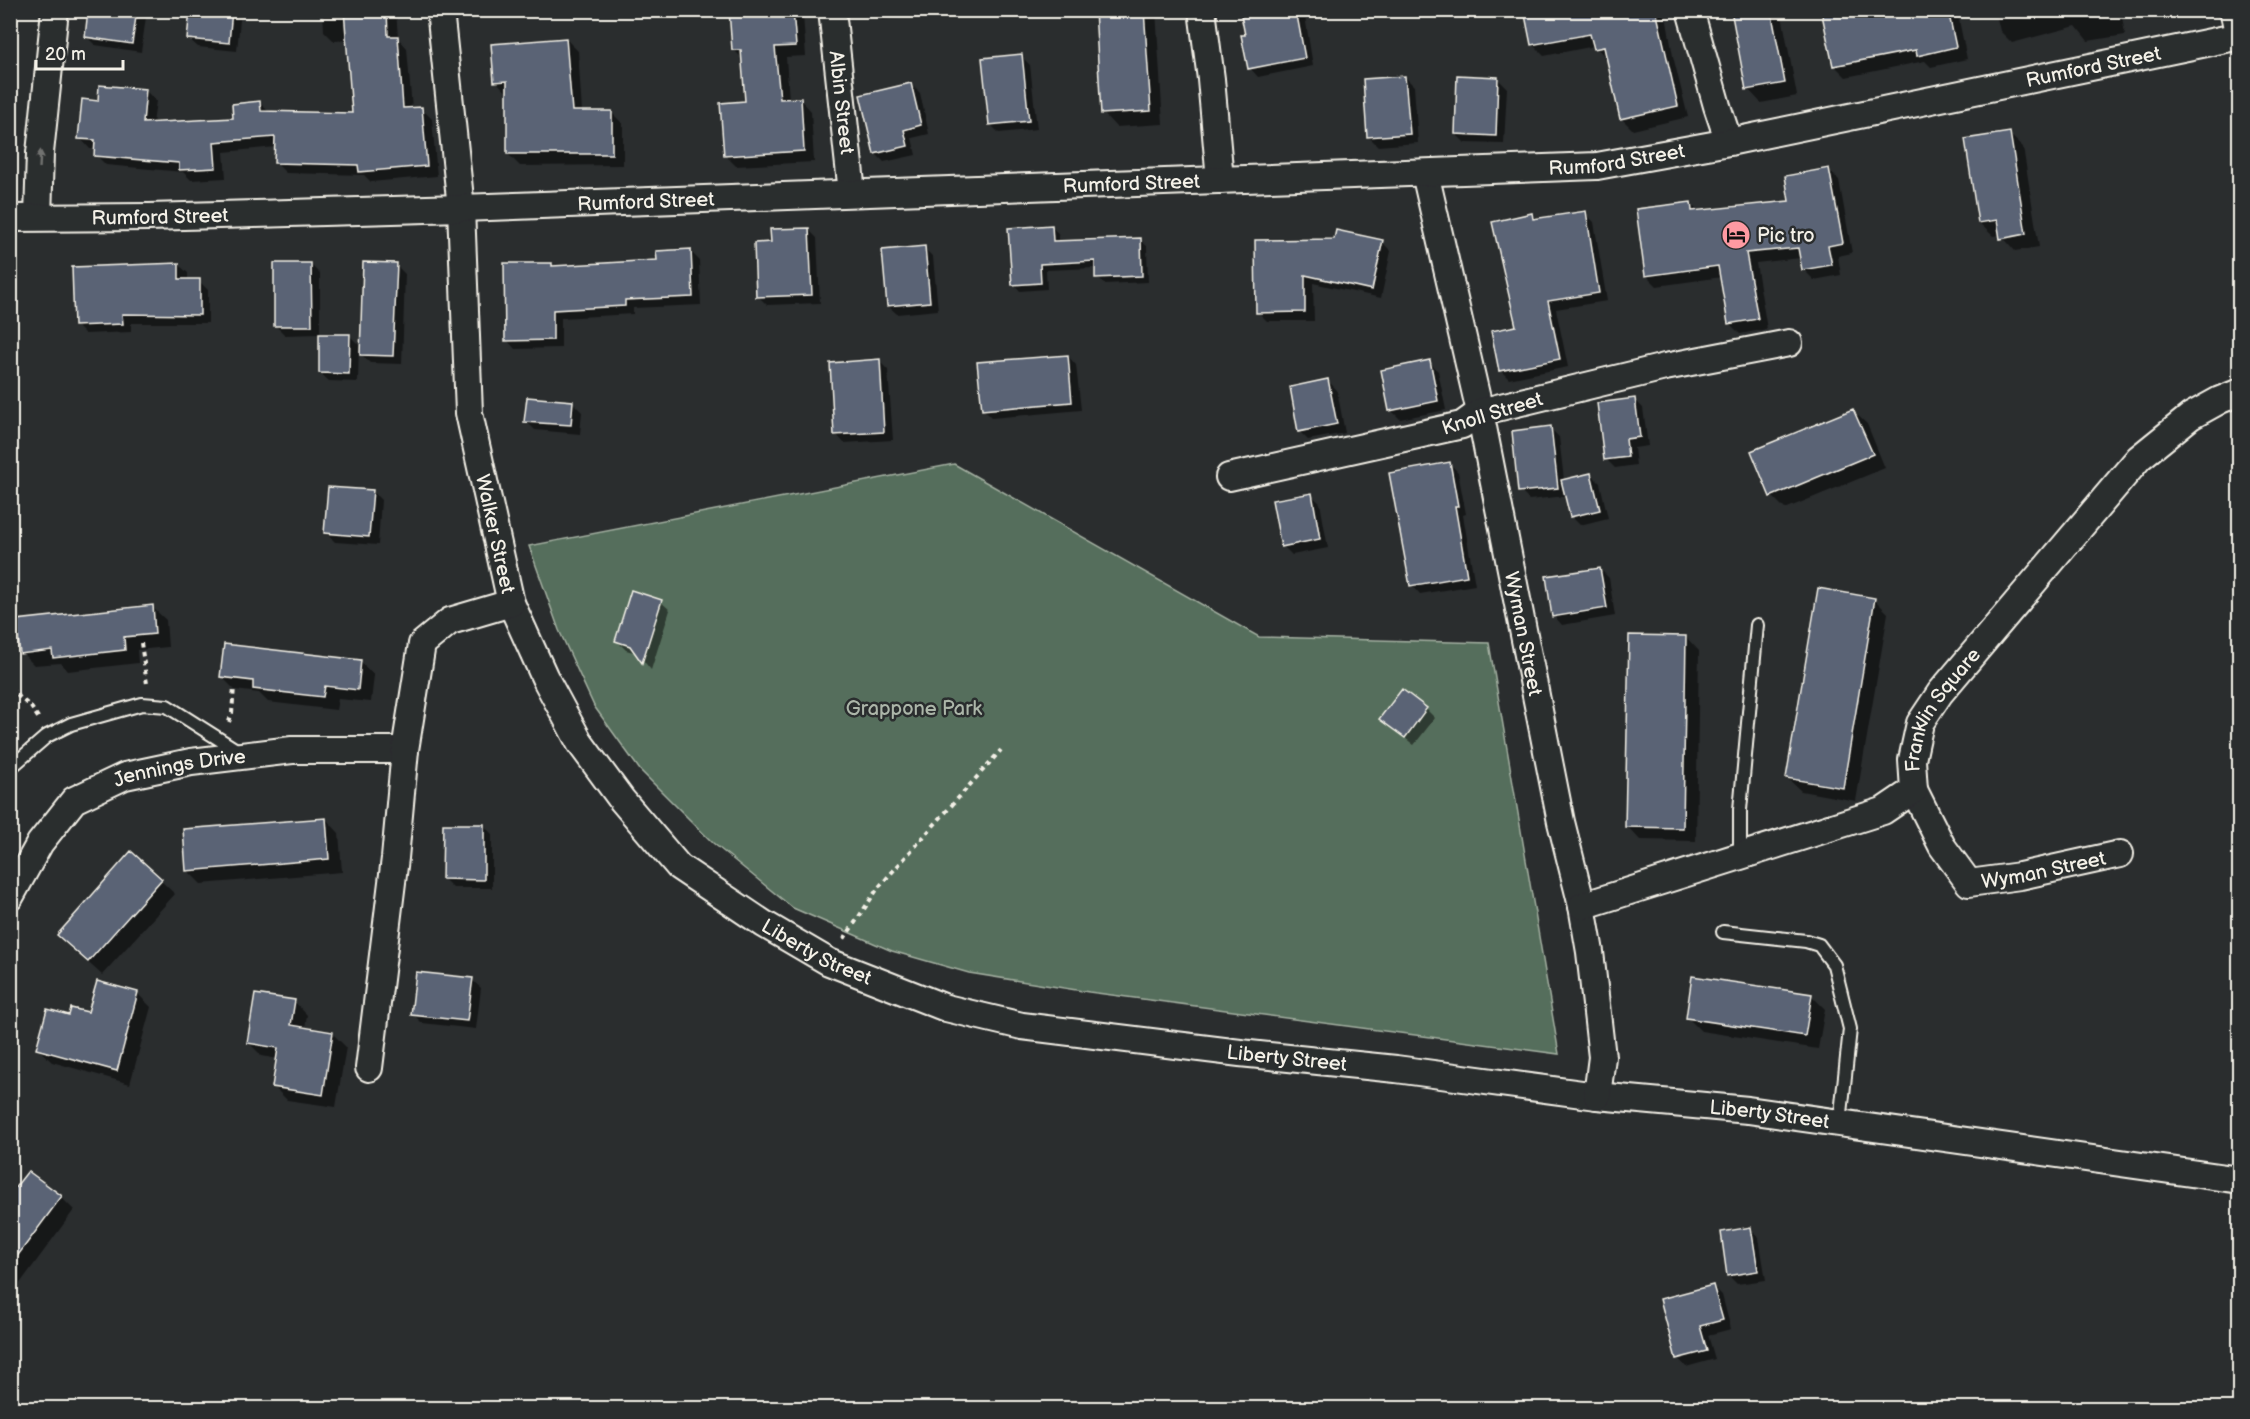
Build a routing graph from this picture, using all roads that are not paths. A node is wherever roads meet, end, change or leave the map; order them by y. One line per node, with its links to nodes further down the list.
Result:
1 (55, 10): 13 (street, one-way to 1)
2 (440, 10): 12 (street, Walker Street)
3 (832, 10): 11 (street, Albin Street)
4 (1202, 10): 10 (street)
5 (1690, 10): 8 (street)
6 (2226, 10): 7 (lane)
7 (2236, 37): 8 (street, Rumford Street)
8 (1729, 142): 9 (street, Rumford Street)
9 (1425, 173): 10 (street, Rumford Street); 17 (street, Wyman Street)
10 (1220, 180): 11 (street, Rumford Street)
11 (852, 193): 12 (street, Rumford Street)
12 (461, 208): 13 (street, Rumford Street); 19 (street, Walker Street)
13 (38, 217): 14 (street, Rumford Street)
14 (10, 218)
15 (1789, 343): 17 (street, Knoll Street)
16 (2240, 392): 24 (street, Franklin Square)
17 (1480, 412): 18 (street, Knoll Street); 28 (street, Wyman Street)
18 (1229, 477)
19 (511, 603): 21 (street, Walker Street); 31 (street, Liberty Street)
20 (1757, 625): 26 (lane)
21 (405, 750): 22 (street, Jennings Drive); 30 (street, Walker Street)
22 (244, 755): 23 (lane); 27 (street, Jennings Drive)
23 (10, 768)
24 (1914, 790): 25 (street, Wyman Street); 26 (street, Franklin Square)
25 (2120, 855)
26 (1740, 856): 28 (street, Franklin Square)
27 (10, 897)
28 (1582, 906): 31 (street, Wyman Street)
29 (1723, 932): 32 (lane)
30 (369, 1068)
31 (1598, 1096): 32 (street, Liberty Street)
32 (1840, 1123): 33 (street, Liberty Street)
33 (2240, 1180)

